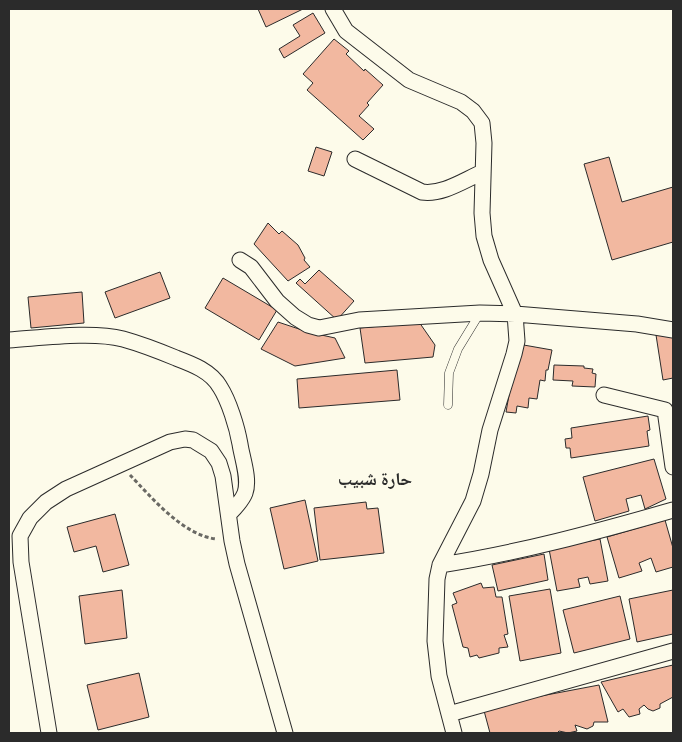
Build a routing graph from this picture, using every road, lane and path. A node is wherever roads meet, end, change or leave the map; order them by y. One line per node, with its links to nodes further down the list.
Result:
1 (333, 9): 3 (street)
2 (355, 159): 3 (street)
3 (483, 172): 6 (street)
4 (240, 260): 5 (street)
5 (480, 313): 6 (street); 10 (lane)
6 (515, 314): 7 (street); 16 (street)
7 (673, 330)
8 (9, 340): 14 (street)
9 (604, 395): 12 (street)
10 (448, 405)
11 (121, 465): 14 (street); 15 (path); 19 (street)
12 (673, 467)
13 (673, 510): 16 (street)
14 (229, 514): 15 (street)
15 (232, 540): 20 (street)
16 (440, 565): 18 (street)
17 (673, 651): 18 (street)
18 (449, 714): 21 (street)
19 (48, 733)
20 (285, 733)
21 (454, 733)

